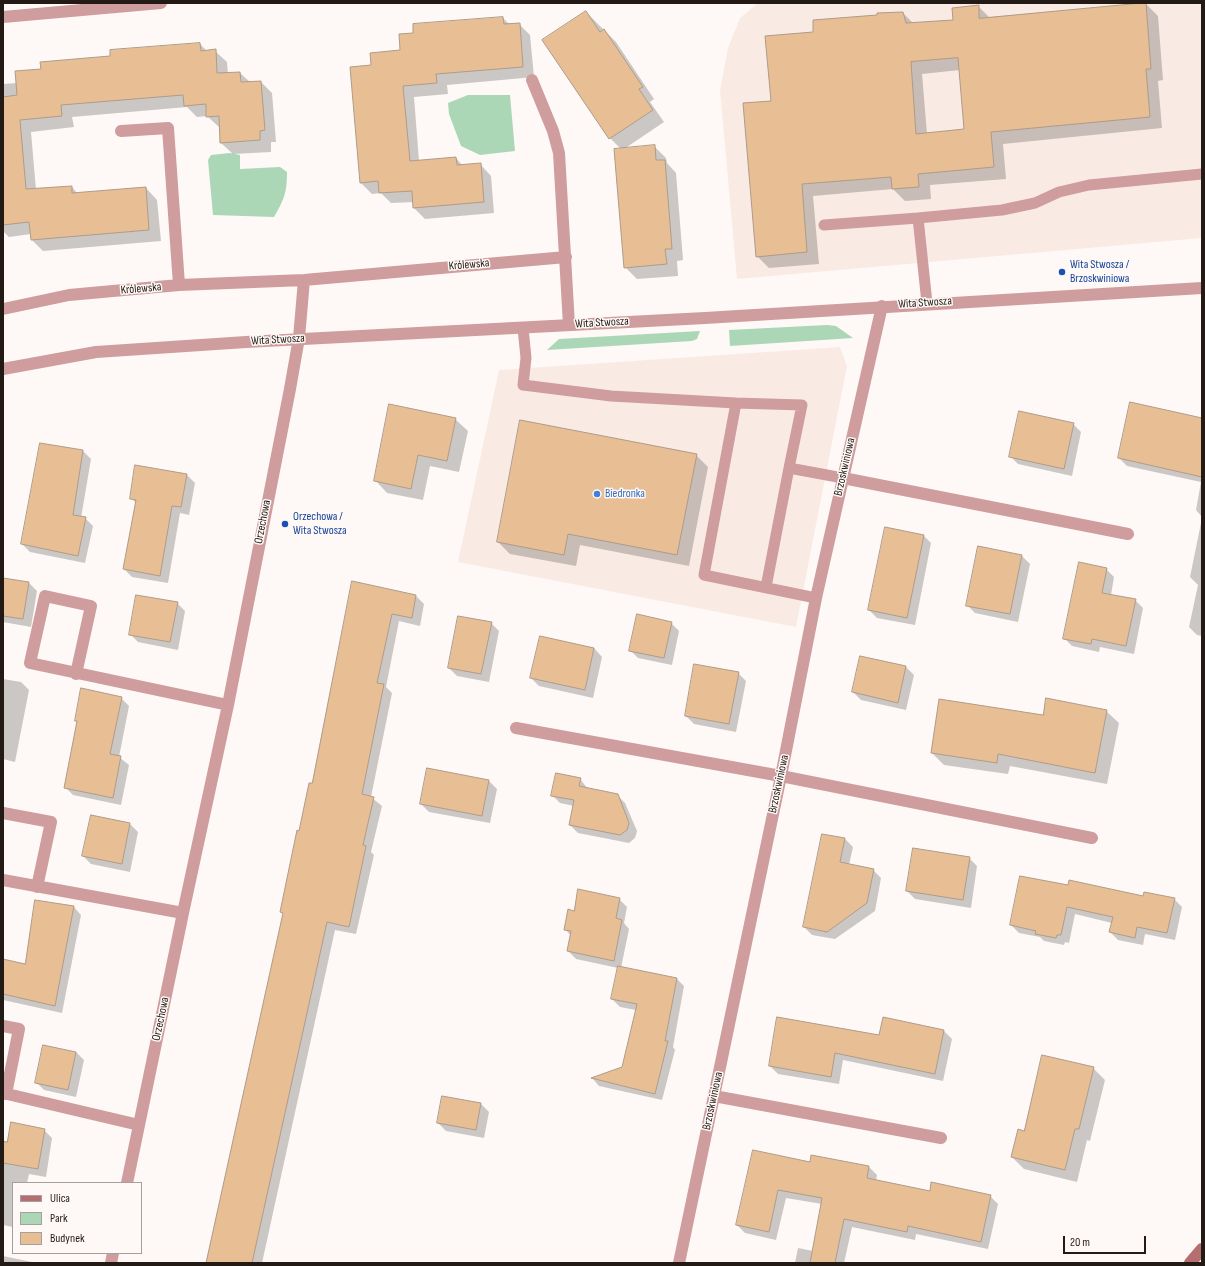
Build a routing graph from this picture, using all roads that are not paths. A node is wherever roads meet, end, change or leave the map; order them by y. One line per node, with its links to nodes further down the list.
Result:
1 (161, 3): 2 (street)
2 (3, 17)
3 (532, 80): 8 (street)
4 (121, 131): 10 (street)
5 (1202, 174): 6 (lane)
6 (918, 218): 7 (lane); 12 (lane)
7 (824, 225)
8 (566, 257): 9 (street, Królewska); 15 (street)
9 (304, 280): 10 (street, Królewska); 17 (street)
10 (179, 285): 14 (street, Królewska)
11 (1202, 288): 12 (street, Wita Stwosza)
12 (927, 303): 13 (street, Wita Stwosza)
13 (882, 306): 15 (street, Wita Stwosza); 21 (street, Brzoskwiniowa)
14 (3, 309)
15 (570, 325): 16 (street, Wita Stwosza)
16 (523, 328): 17 (street, Wita Stwosza); 19 (lane)
17 (298, 338): 18 (street, Wita Stwosza); 26 (street, Orzechowa)
18 (3, 369)
19 (736, 403): 20 (lane); 23 (lane)
20 (789, 468): 21 (lane); 23 (lane)
21 (843, 478): 22 (street); 24 (street, Brzoskwiniowa)
22 (1128, 534)
23 (766, 587): 24 (lane)
24 (816, 598): 28 (street, Brzoskwiniowa)
25 (76, 674): 25 (street); 26 (street)
26 (228, 705): 33 (street, Orzechowa)
27 (516, 728): 28 (street)
28 (781, 776): 30 (street); 36 (street, Brzoskwiniowa)
29 (3, 813): 32 (street)
30 (1092, 838)
31 (3, 880): 32 (street)
32 (37, 887): 33 (street)
33 (183, 913): 37 (street, Orzechowa)
34 (3, 1026): 35 (street)
35 (5, 1094): 37 (street)
36 (714, 1096): 38 (street); 41 (street, Brzoskwiniowa)
37 (139, 1125): 39 (street, Orzechowa)
38 (941, 1138)
39 (127, 1182)
40 (1202, 1249): 42 (main road)
41 (679, 1263)
42 (1190, 1263)

